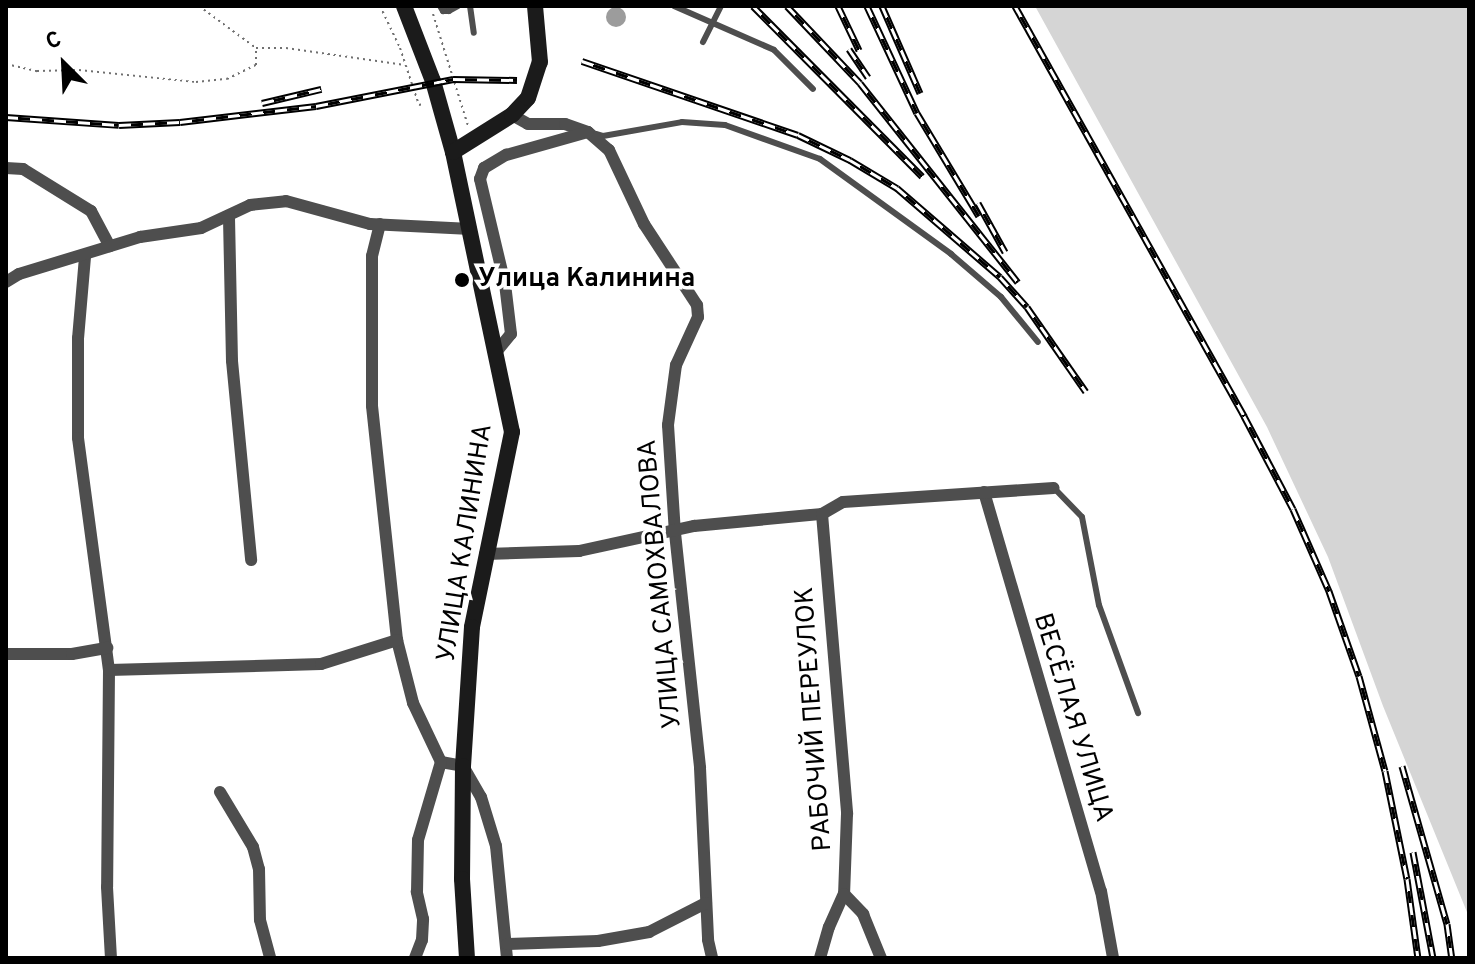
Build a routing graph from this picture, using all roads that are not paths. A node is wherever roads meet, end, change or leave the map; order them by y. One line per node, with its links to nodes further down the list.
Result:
1 (404, 6): 14 (main road, УЛИЦА КАЛИНИНА)
2 (440, 6): 3 (lane)
3 (458, 6)
4 (470, 6): 9 (lane)
5 (535, 6): 12 (main road)
6 (674, 6): 8 (lane)
7 (721, 6): 8 (lane)
8 (712, 23): 10 (lane); 11 (lane)
9 (474, 33)
10 (703, 42)
11 (813, 89)
12 (512, 115): 13 (street); 14 (main road)
13 (588, 132): 22 (lane); 23 (street); 27 (street, УЛИЦА САМОХВАЛОВА)
14 (453, 152): 18 (main road, УЛИЦА КАЛИНИНА)
15 (6, 168): 19 (street)
16 (229, 218): 17 (street); 19 (street); 29 (street)
17 (380, 224): 18 (street); 30 (street)
18 (471, 229): 23 (main road, УЛИЦА КАЛИНИНА)
19 (110, 246): 20 (street)
20 (85, 257): 21 (street); 31 (street)
21 (6, 282)
22 (1038, 342)
23 (497, 351): 28 (main road, УЛИЦА КАЛИНИНА)
24 (1054, 488): 25 (street); 34 (lane)
25 (984, 492): 26 (street); 49 (street, ВЕСЁЛАЯ УЛИЦА)
26 (822, 514): 27 (street); 38 (street, РАБОЧИЙ ПЕРЕУЛОК)
27 (675, 533): 28 (street); 39 (street, УЛИЦА САМОХВАЛОВА)
28 (485, 554): 36 (main road, УЛИЦА КАЛИНИНА)
29 (251, 560)
30 (397, 640): 33 (street); 35 (street)
31 (107, 648): 32 (street); 33 (street)
32 (6, 654)
33 (109, 670): 41 (street)
34 (1138, 713)
35 (441, 762): 36 (street); 43 (street)
36 (463, 766): 40 (street); 44 (main road, УЛИЦА КАЛИНИНА)
37 (220, 792): 42 (street)
38 (844, 894): 47 (street, РАБОЧИЙ ПЕРЕУЛОК); 48 (street)
39 (706, 903): 40 (street); 46 (street, УЛИЦА САМОХВАЛОВА)
40 (507, 944): 45 (street)
41 (111, 958)
42 (270, 958)
43 (415, 958)
44 (467, 958)
45 (507, 958)
46 (712, 958)
47 (820, 958)
48 (881, 958)
49 (1113, 958)

